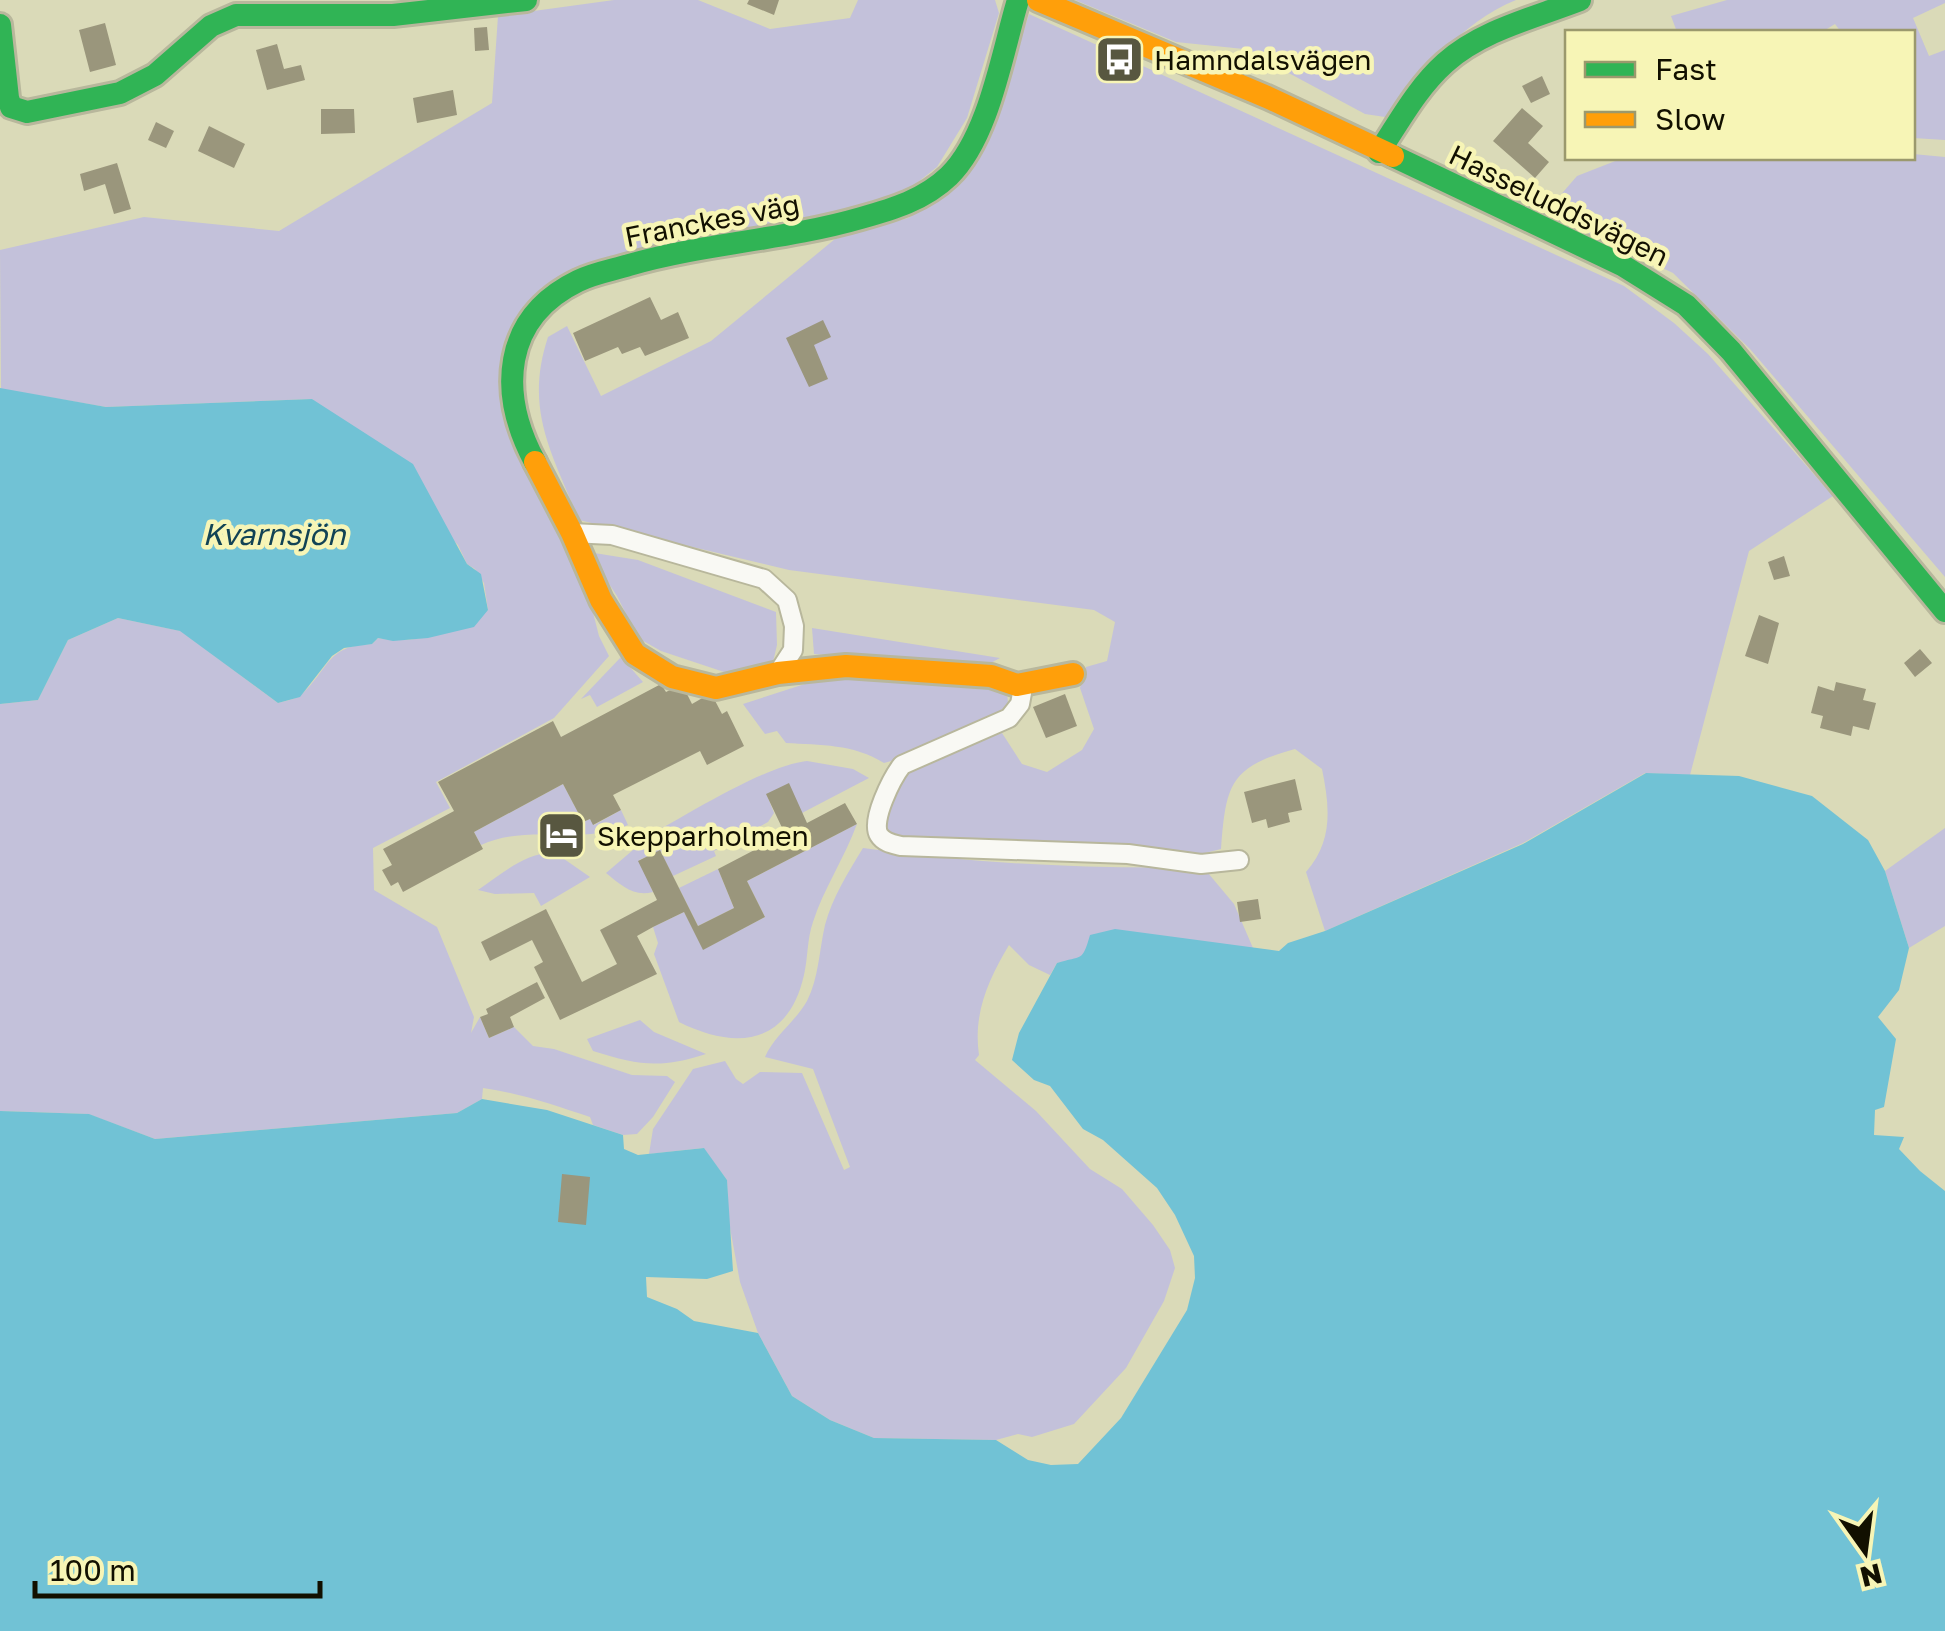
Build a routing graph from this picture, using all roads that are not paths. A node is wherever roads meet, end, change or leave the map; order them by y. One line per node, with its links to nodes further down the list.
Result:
1 (526, 0): 5 (street)
2 (1018, 0): 7 (street, Franckes väg)
3 (1038, 0): 6 (street, Hasseluddsvägen)
4 (1580, 0): 6 (street)
5 (0, 26)
6 (1379, 152): 8 (street, Hasseluddsvägen)
7 (572, 533): 9 (street, Franckes väg); 9 (street)
8 (1945, 612)
9 (778, 672): 11 (street, Franckes väg)
10 (1073, 674): 11 (street, Franckes väg)
11 (1017, 685): 12 (street)
12 (1239, 860)

